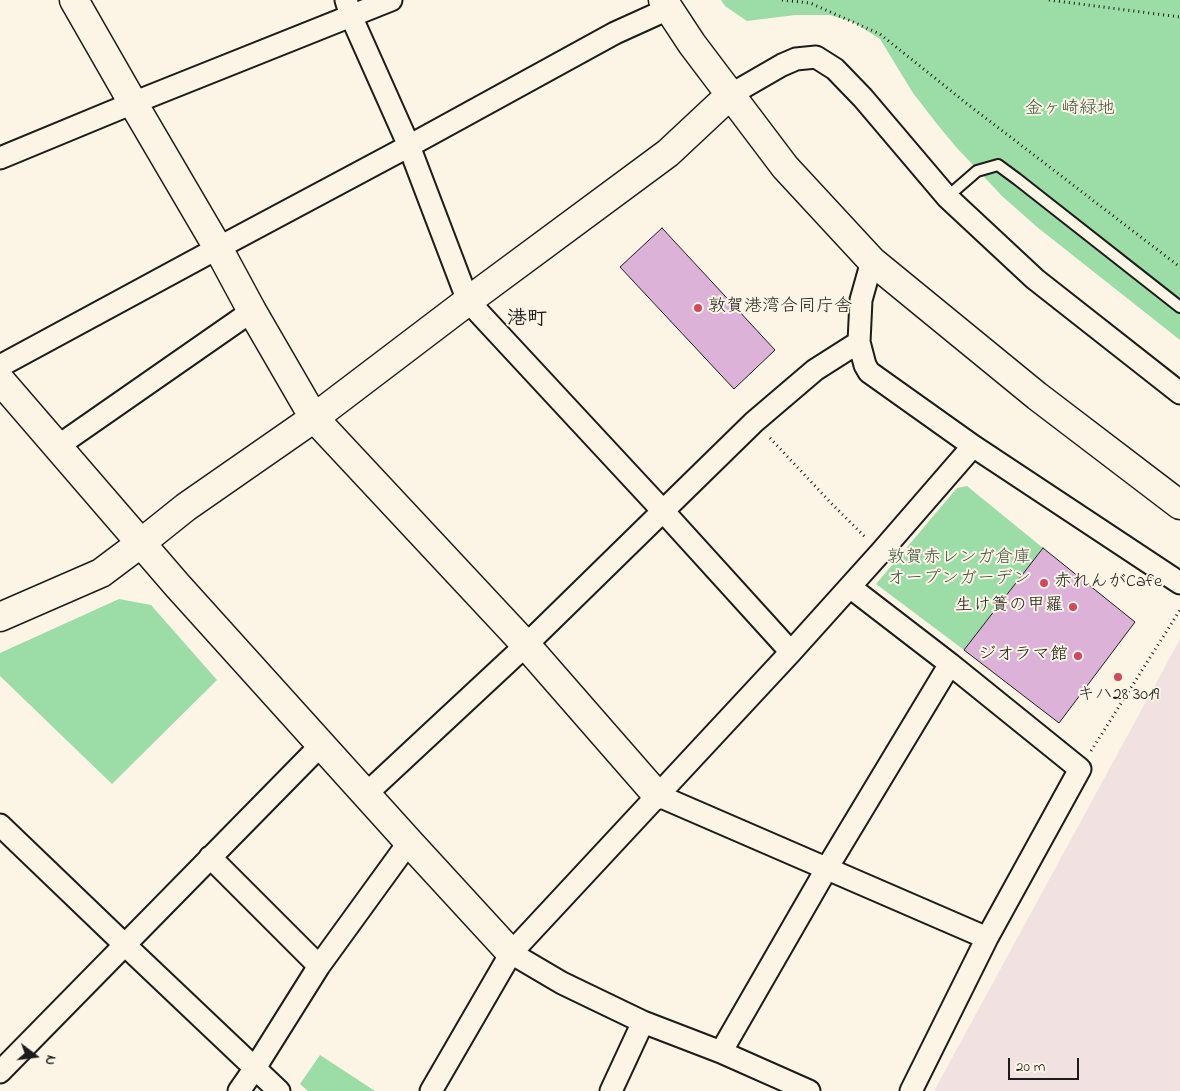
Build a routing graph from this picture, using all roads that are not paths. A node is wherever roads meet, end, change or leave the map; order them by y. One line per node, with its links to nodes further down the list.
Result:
1 (74, 0): 6 (street)
2 (391, 0): 4 (street)
3 (666, 4): 5 (street); 7 (street)
4 (348, 8): 6 (street); 7 (street)
5 (730, 95): 9 (street); 11 (street); 12 (street)
6 (133, 103): 8 (street); 10 (street)
7 (409, 146): 10 (street); 12 (street)
8 (0, 158)
9 (947, 197): 13 (lane); 18 (street)
10 (218, 248): 14 (street); 16 (street)
11 (872, 261): 15 (street); 22 (street)
12 (468, 301): 19 (street); 23 (street)
13 (1180, 307)
14 (252, 311): 19 (street); 20 (street)
15 (859, 342): 21 (street); 23 (street)
16 (0, 366)
17 (0, 380): 20 (street)
18 (1180, 393)
19 (314, 418): 24 (street); 28 (street)
20 (58, 446): 24 (street)
21 (973, 446): 25 (street); 26 (street)
22 (1180, 505)
23 (664, 511): 28 (street); 29 (street)
24 (141, 543): 27 (street); 31 (street)
25 (1180, 583)
26 (850, 586): 29 (street); 30 (street)
27 (0, 617)
28 (526, 646): 32 (street); 33 (street)
29 (791, 652): 33 (street)
30 (950, 664): 37 (street); 38 (street)
31 (321, 745): 32 (street); 36 (street)
32 (366, 794): 35 (street)
33 (657, 795): 37 (street); 40 (street)
34 (0, 826): 39 (street)
35 (409, 842): 40 (street); 41 (street)
36 (210, 857): 39 (street); 41 (street)
37 (827, 868): 38 (street); 43 (street)
38 (987, 938): 52 (street)
39 (125, 945): 44 (street); 45 (street)
40 (511, 953): 42 (street); 49 (street)
41 (319, 966): 44 (street)
42 (643, 1022): 43 (street); 50 (street)
43 (720, 1052): 46 (street)
44 (255, 1068): 47 (street); 48 (street)
45 (0, 1072)
46 (786, 1087): 51 (street)
47 (239, 1091)
48 (280, 1091)
49 (431, 1091)
50 (611, 1091)
51 (809, 1091)
52 (911, 1091)

